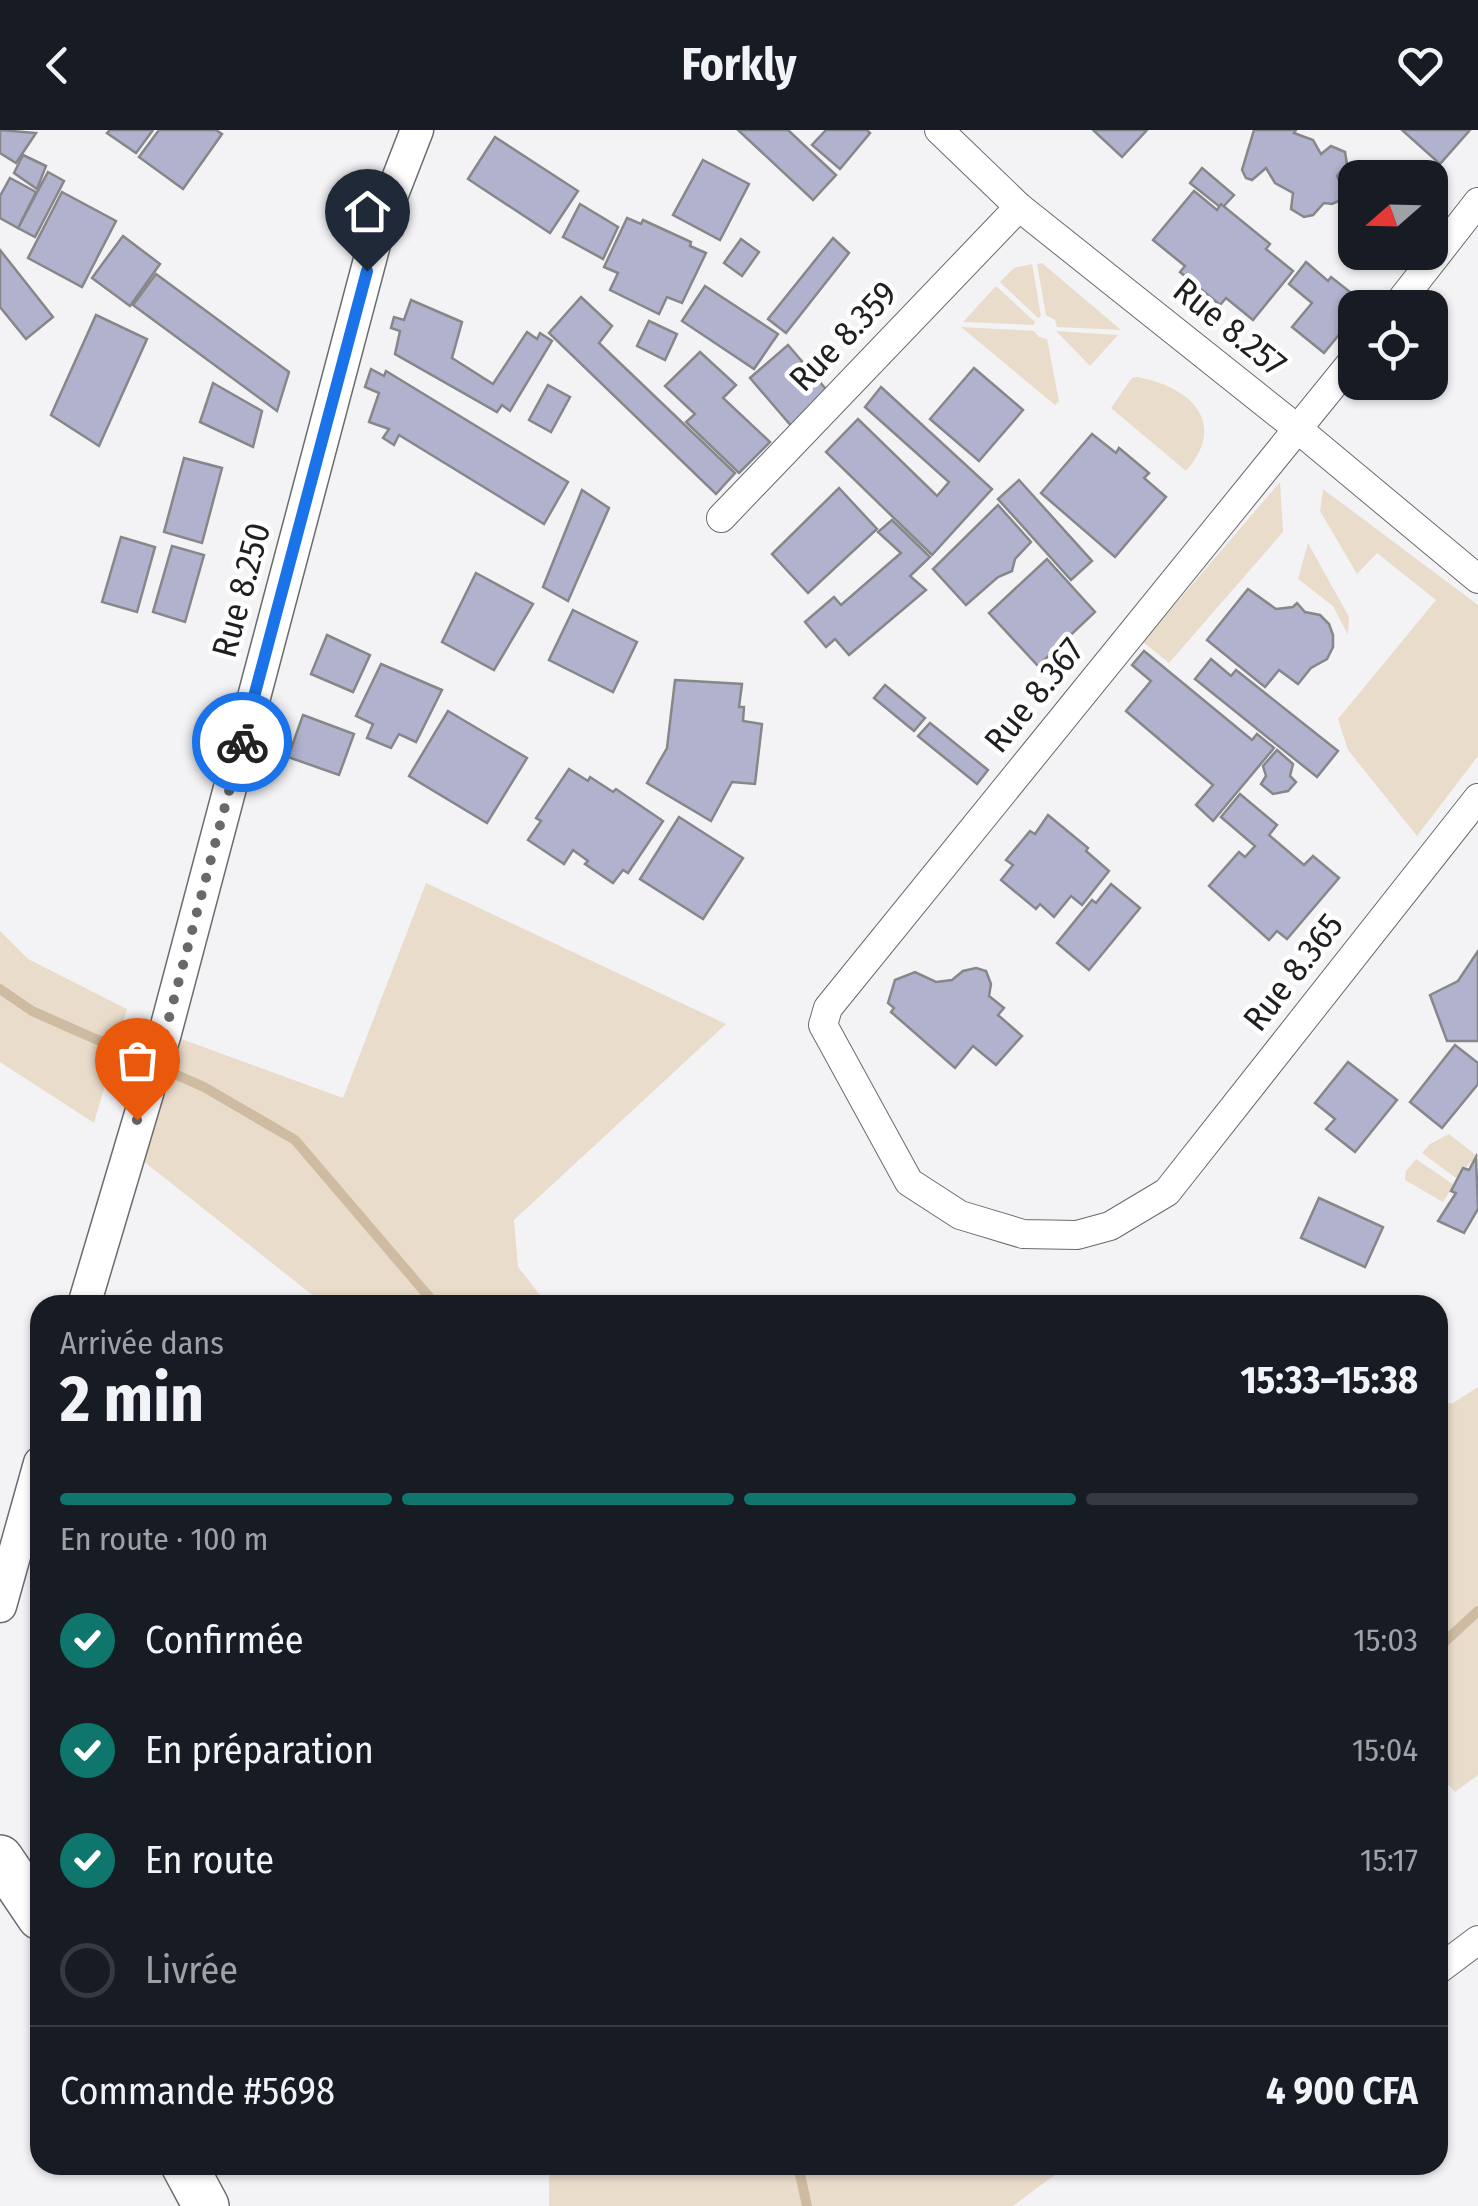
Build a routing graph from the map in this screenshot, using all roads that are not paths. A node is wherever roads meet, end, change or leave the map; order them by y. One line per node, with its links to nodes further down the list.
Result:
1 (417, 130): 12 (street, Rue 8.250)
2 (939, 130): 4 (street, Rue 8.257)
3 (1478, 202): 5 (street)
4 (1018, 207): 7 (street, Rue 8.257); 8 (street, Rue 8.359)
5 (1409, 290)
6 (1338, 379): 7 (street, Rue 8.367)
7 (1298, 430): 9 (street, Rue 8.257); 11 (street, Rue 8.367)
8 (722, 518)
9 (1478, 579)
10 (1478, 798): 11 (street, Rue 8.365)
11 (1167, 1192)
12 (87, 1295)
13 (30, 1499): 14 (street)
14 (0, 1606)
15 (0, 1858): 16 (highway)
16 (30, 1902)
17 (1478, 1940): 18 (street)
18 (1448, 1962)
19 (189, 2175): 20 (highway)
20 (206, 2206)

